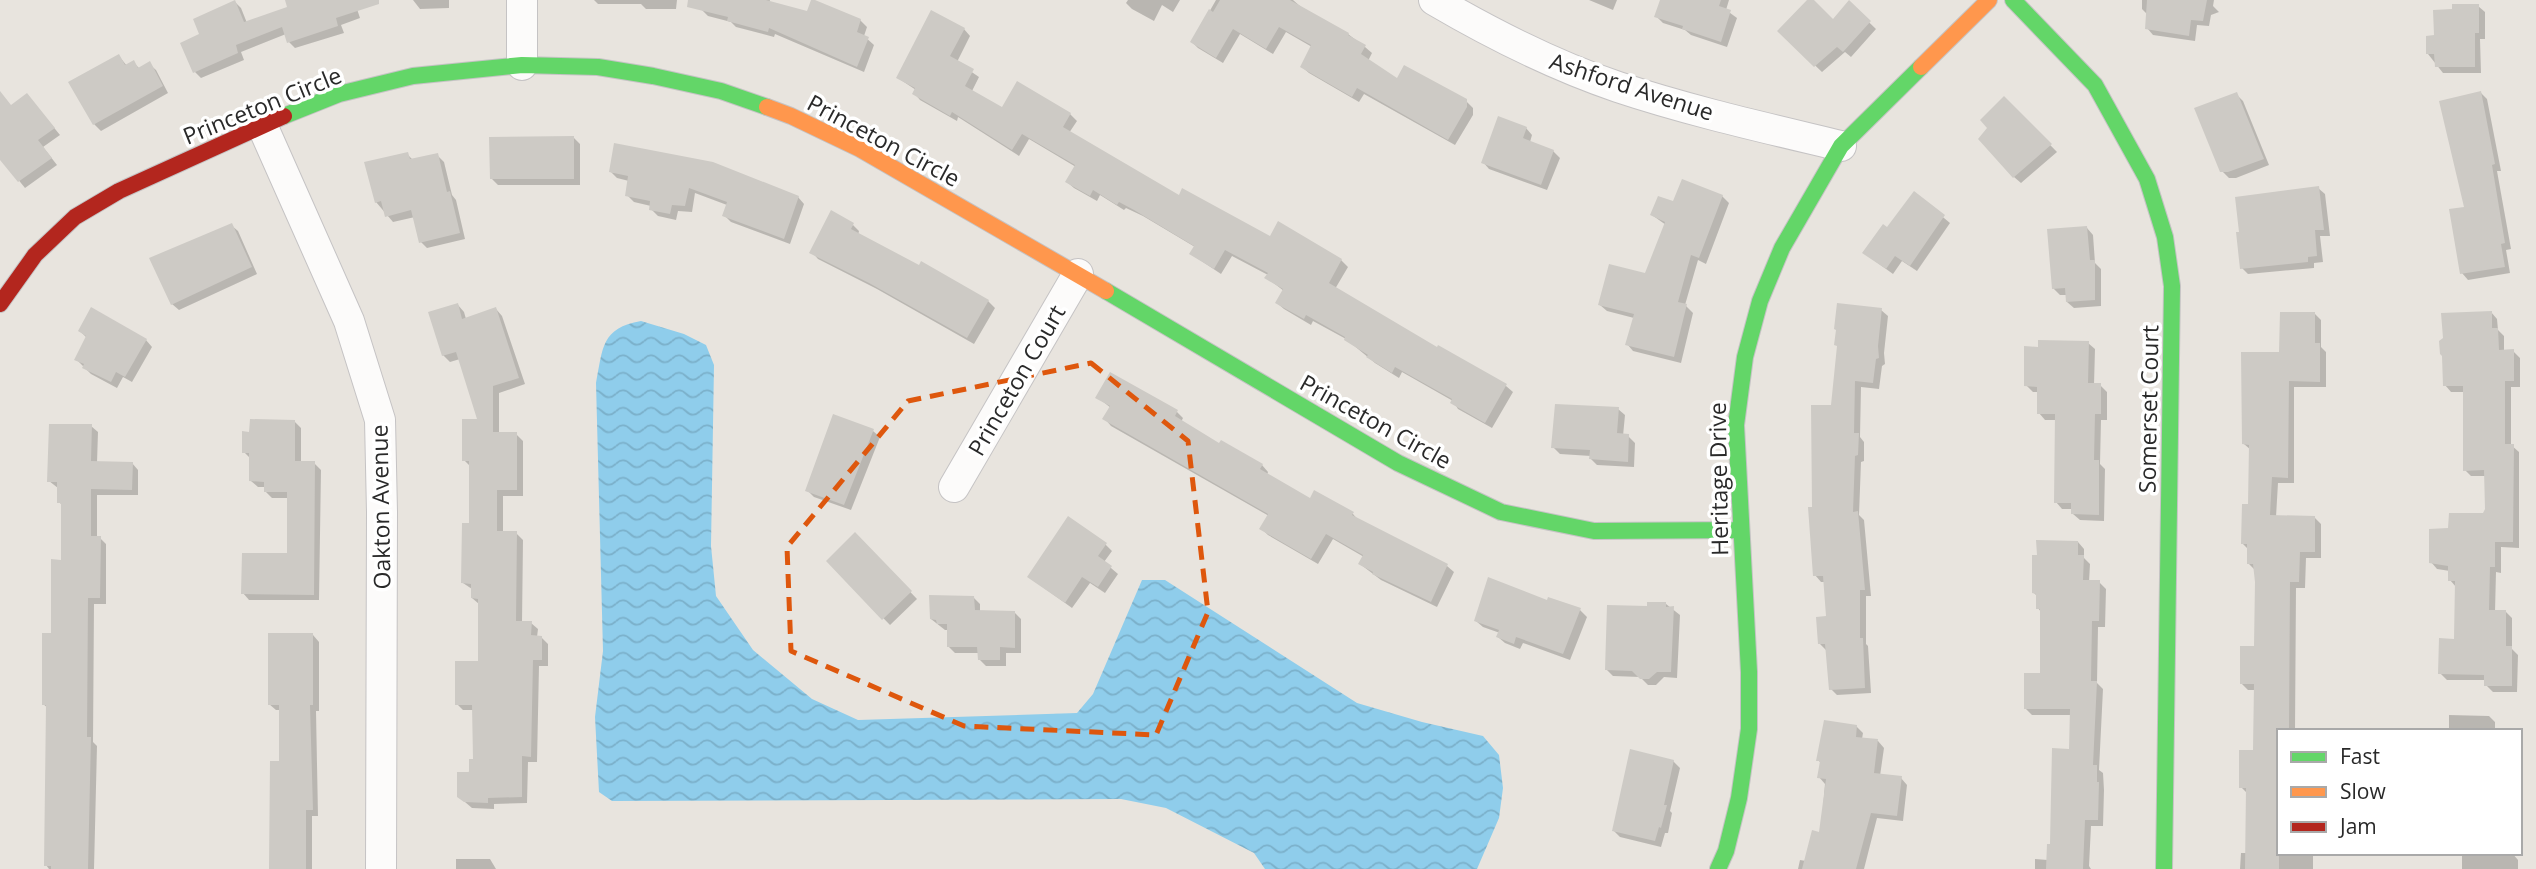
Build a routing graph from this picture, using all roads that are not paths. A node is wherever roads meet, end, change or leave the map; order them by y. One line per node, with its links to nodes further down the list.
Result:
1 (522, 0): 5 (street)
2 (1434, 0): 7 (street, Ashford Avenue)
3 (1989, 0): 7 (street, Heritage Drive)
4 (2013, 0): 14 (street, Somerset Court)
5 (522, 65): 6 (street, Princeton Circle); 8 (street, Princeton Circle)
6 (262, 125): 9 (street, Princeton Circle); 12 (street, Oakton Avenue)
7 (1841, 146): 11 (street, Heritage Drive)
8 (1079, 274): 10 (street, Princeton Court); 11 (street, Princeton Circle)
9 (0, 303)
10 (954, 487)
11 (1740, 530): 13 (street, Heritage Drive)
12 (381, 869)
13 (1718, 869)
14 (2164, 869)

